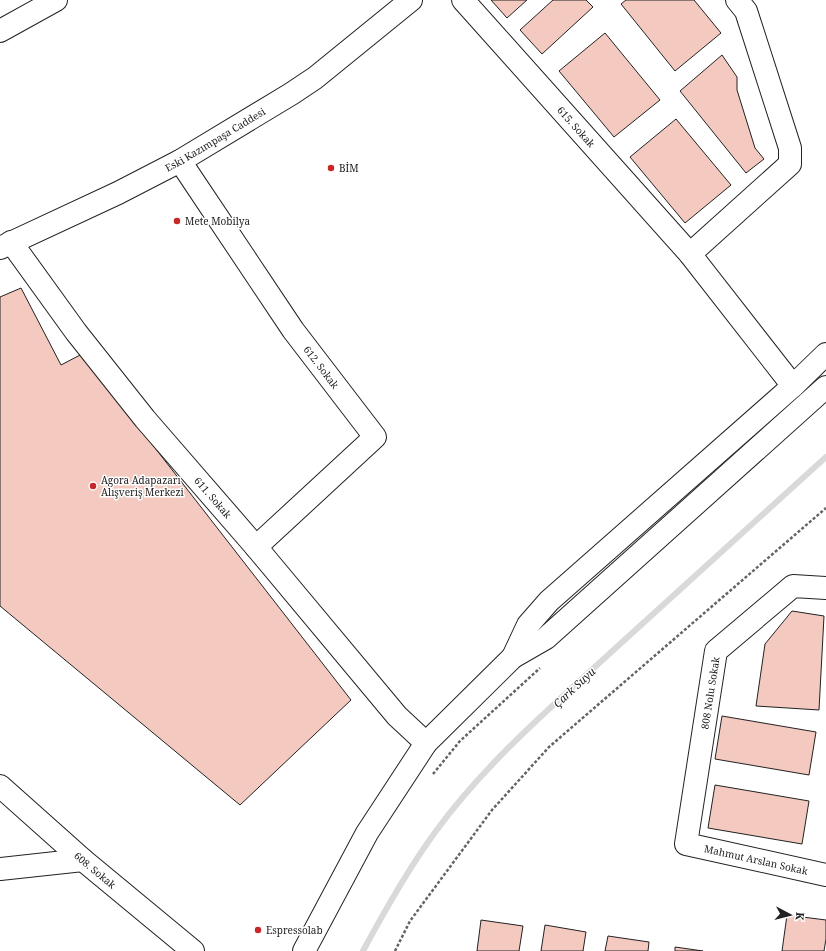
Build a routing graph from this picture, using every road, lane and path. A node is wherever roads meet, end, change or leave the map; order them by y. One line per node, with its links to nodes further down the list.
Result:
1 (56, 0): 5 (street)
2 (411, 0): 7 (street, Eski Kazımpaşa Caddesi)
3 (463, 0): 9 (street, 615. Sokak)
4 (737, 0): 9 (street)
5 (35, 6): 6 (street)
6 (0, 31)
7 (180, 161): 8 (street, Eski Kazımpaşa Caddesi); 14 (street, 612. Sokak)
8 (6, 245): 14 (street, 611. Sokak)
9 (690, 254): 11 (street, 615. Sokak)
10 (826, 354): 11 (street)
11 (792, 386): 16 (street)
12 (826, 387): 16 (street)
13 (826, 508): 27 (path)
14 (256, 547): 18 (street, 611. Sokak)
15 (826, 588): 21 (street, 808 Nolu Sokak)
16 (513, 657): 18 (street)
17 (542, 666): 19 (path)
18 (426, 744): 26 (street)
19 (430, 777)
20 (0, 786): 22 (street, 608. Sokak)
21 (686, 844): 24 (street, Mahmut Arslan Sokak)
22 (83, 860): 23 (street); 25 (street, 608. Sokak)
23 (0, 869)
24 (826, 875)
25 (193, 951)
26 (304, 951)
27 (395, 951)

